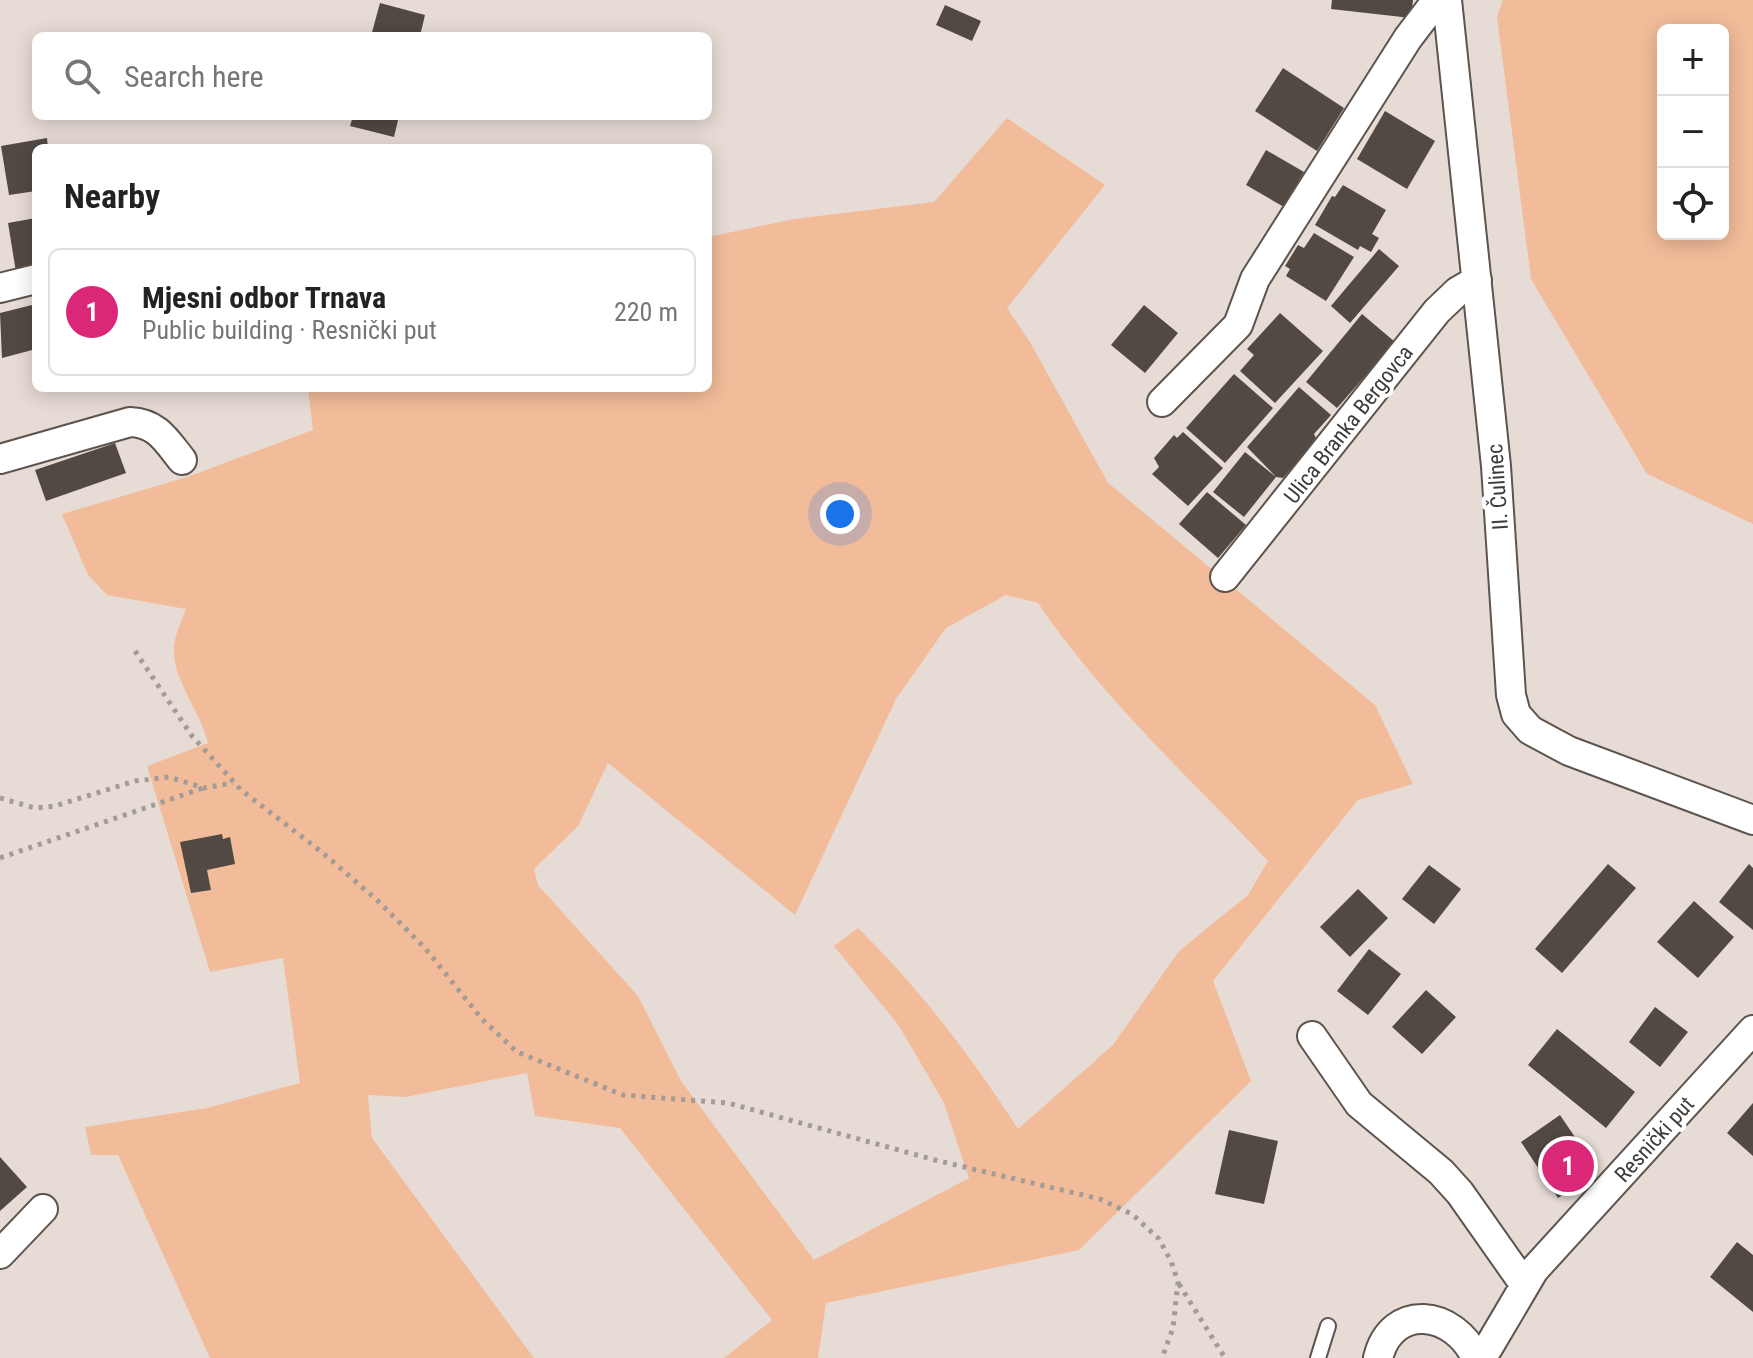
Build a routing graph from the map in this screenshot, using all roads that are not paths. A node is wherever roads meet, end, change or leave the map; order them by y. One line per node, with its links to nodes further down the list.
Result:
1 (1437, 0): 6 (street)
2 (1447, 0): 4 (street, II. Čulinec)
3 (32, 280): 5 (street)
4 (1477, 280): 9 (street, Ulica Branka Bergovca); 10 (street, II. Čulinec)
5 (0, 288)
6 (1162, 402)
7 (0, 459): 8 (street)
8 (182, 460)
9 (1225, 577)
10 (1753, 820)
11 (1753, 1030): 15 (street, Resnički put)
12 (1312, 1036): 15 (street)
13 (43, 1209): 14 (street)
14 (0, 1254)
15 (1524, 1284): 19 (street, Resnički put)
16 (1328, 1326): 17 (lane)
17 (1318, 1358)
18 (1378, 1358): 19 (street, Resnički put)
19 (1477, 1358)

